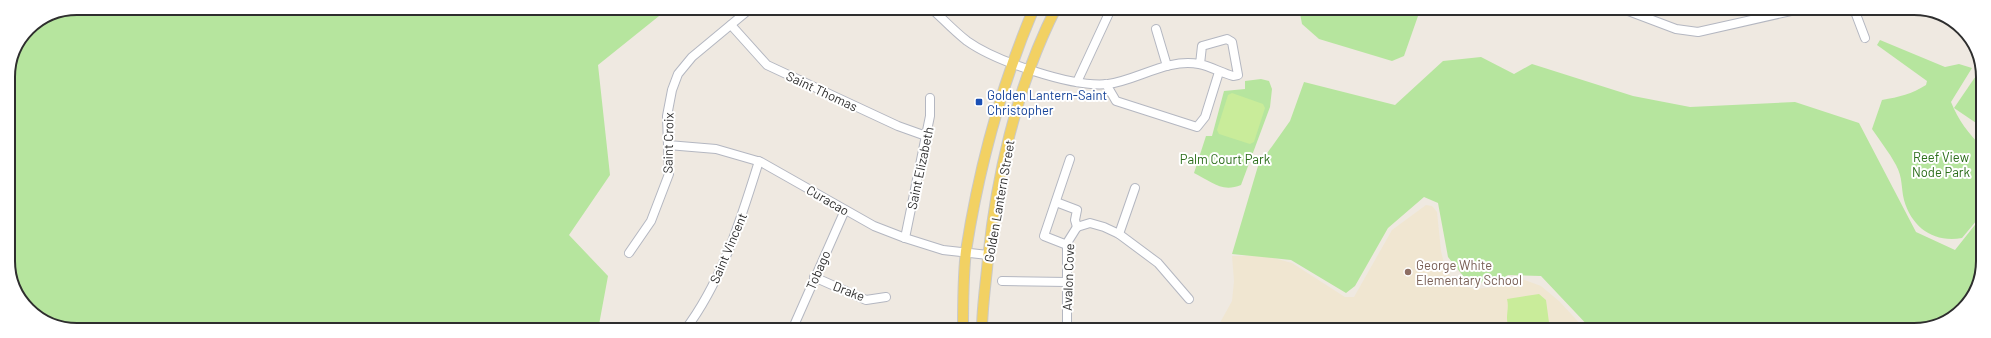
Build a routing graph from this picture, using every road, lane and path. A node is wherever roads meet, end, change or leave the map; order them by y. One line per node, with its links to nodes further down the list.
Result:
1 (743, 15): 9 (street, Saint Croix)
2 (939, 15): 12 (street)
3 (1031, 15): 12 (main road, Golden Lantern Street)
4 (1053, 15): 15 (main road, Golden Lantern Street)
5 (1108, 15): 17 (street)
6 (1645, 15): 7 (street)
7 (1773, 15)
8 (1856, 15): 11 (street)
9 (731, 25): 20 (street, Saint Thomas); 21 (street, Saint Croix)
10 (1156, 30): 14 (street)
11 (1865, 38)
12 (1012, 63): 15 (street); 31 (main road, Golden Lantern Street)
13 (1200, 64): 14 (street); 16 (street); 16 (street)
14 (1167, 66): 18 (street)
15 (1031, 69): 17 (street); 33 (main road, Golden Lantern Street)
16 (1220, 72): 18 (street)
17 (1078, 82): 18 (street)
18 (1106, 84)
19 (930, 98): 20 (street, Saint Elizabeth)
20 (926, 136): 29 (street, Saint Elizabeth)
21 (668, 145): 23 (street, Curacao); 32 (street, Saint Croix)
22 (1070, 159): 25 (street)
23 (759, 161): 26 (street, Curacao); 39 (street, Saint Vincent)
24 (1134, 188): 28 (street)
25 (1056, 202): 27 (street); 30 (street)
26 (845, 210): 29 (street, Curacao); 34 (street, Tobago)
27 (1077, 227): 28 (street); 30 (street, Avalon Cove)
28 (1119, 234): 38 (street)
29 (905, 238): 31 (street, Curacao)
30 (1067, 245): 36 (street, Avalon Cove)
31 (966, 252): 33 (street, Curacao); 41 (main road, Golden Lantern Street)
32 (629, 253)
33 (988, 255): 42 (main road, Golden Lantern Street)
34 (814, 277): 37 (street, Drake); 40 (street, Tobago)
35 (1002, 281): 36 (street)
36 (1067, 282): 43 (street, Avalon Cove)
37 (886, 297)
38 (1189, 299)
39 (690, 323)
40 (795, 323)
41 (962, 323)
42 (983, 323)
43 (1067, 323)

